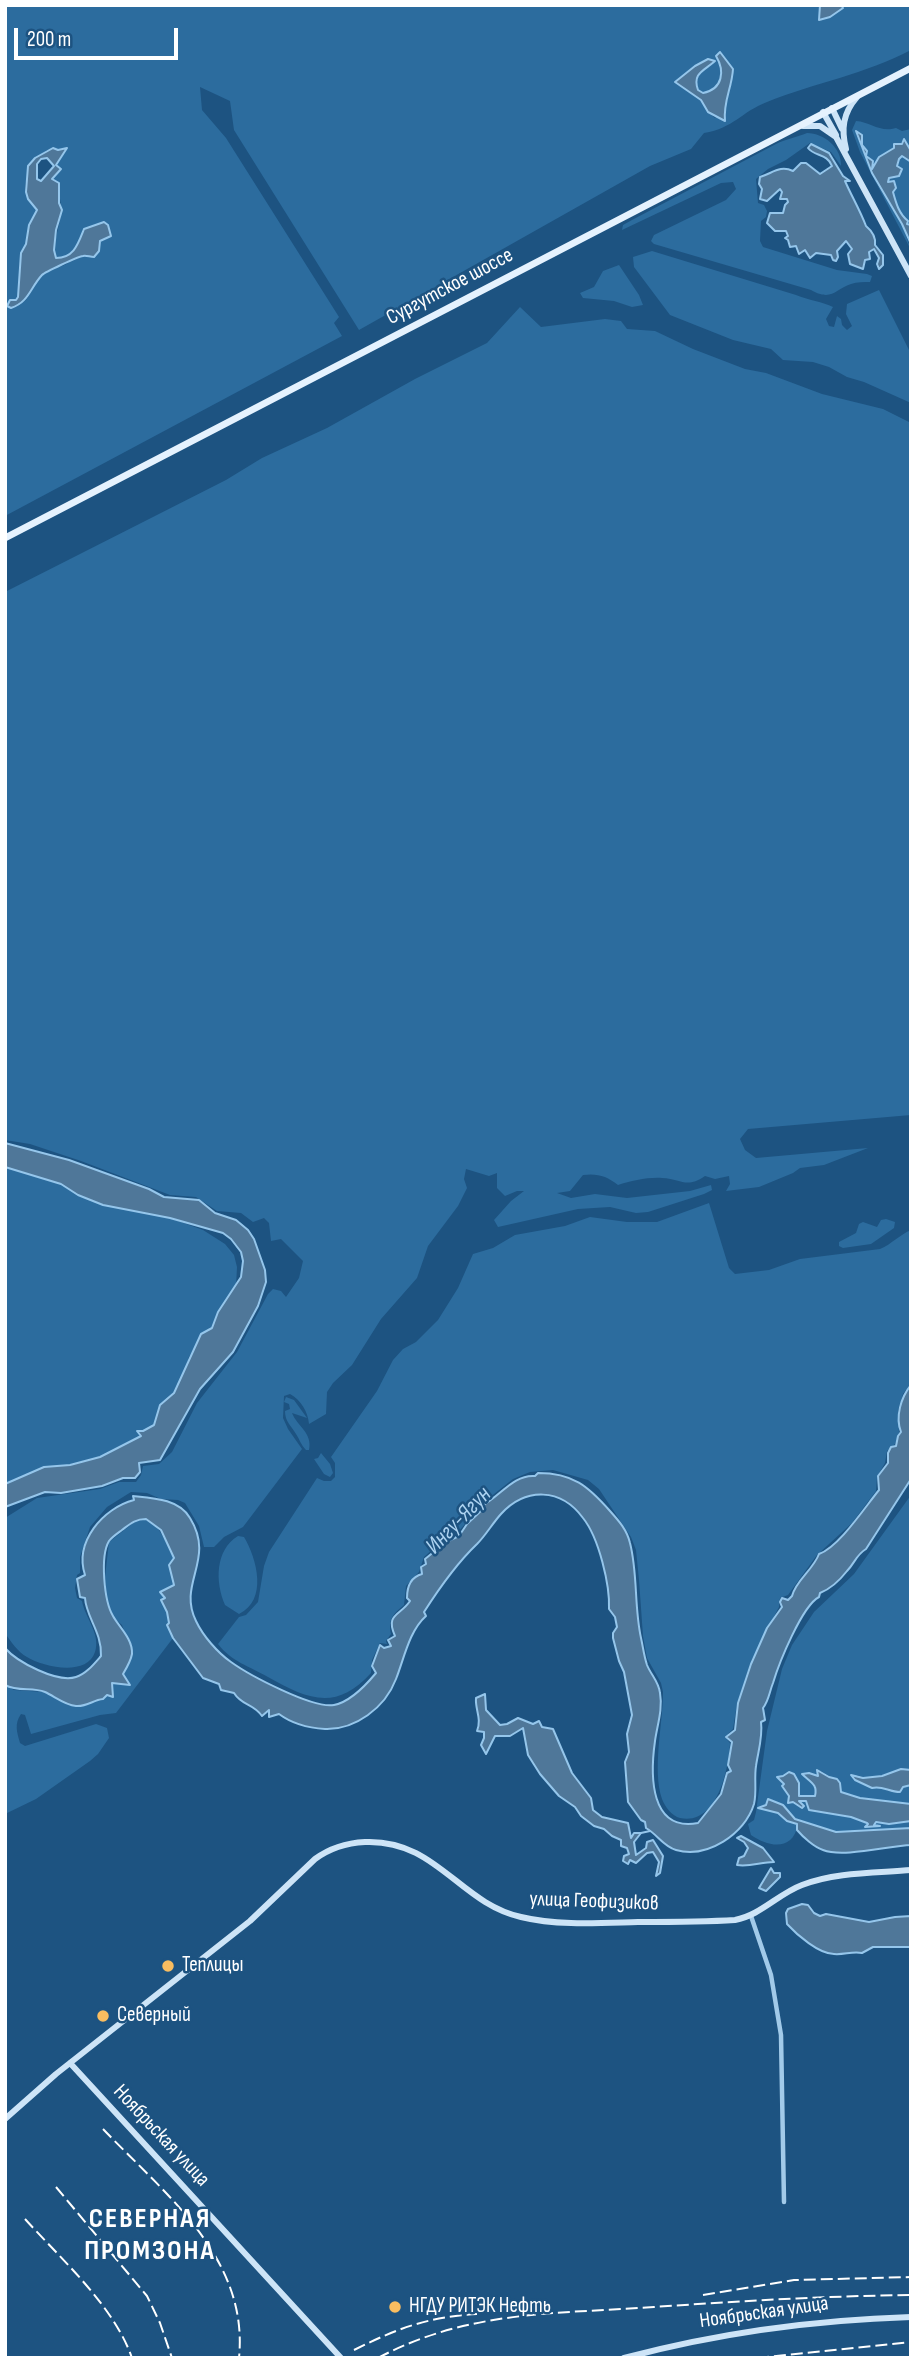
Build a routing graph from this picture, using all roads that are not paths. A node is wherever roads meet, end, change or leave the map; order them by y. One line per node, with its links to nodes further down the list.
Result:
1 (911, 68): 2 (main road, Сургутское шоссе)
2 (866, 91): 3 (main road, Сургутское шоссе); 5 (main road)
3 (832, 107): 4 (main road, Сургутское шоссе); 5 (main road)
4 (823, 112): 6 (main road, Сургутское шоссе); 7 (main road)
5 (843, 130): 8 (main road)
6 (770, 140): 7 (main road); 10 (main road, Сургутское шоссе)
7 (842, 146): 8 (main road)
8 (850, 161): 9 (main road)
9 (911, 276)
10 (5, 538)
11 (911, 1870): 12 (main road, улица Геофизиков)
12 (751, 1916): 13 (main road, улица Геофизиков); 15 (street)
13 (70, 2063): 14 (main road); 17 (main road, Ноябрьская улица)
14 (5, 2119)
15 (784, 2202)
16 (911, 2317): 18 (main road, Ноябрьская улица)
17 (341, 2358)
18 (624, 2358)

